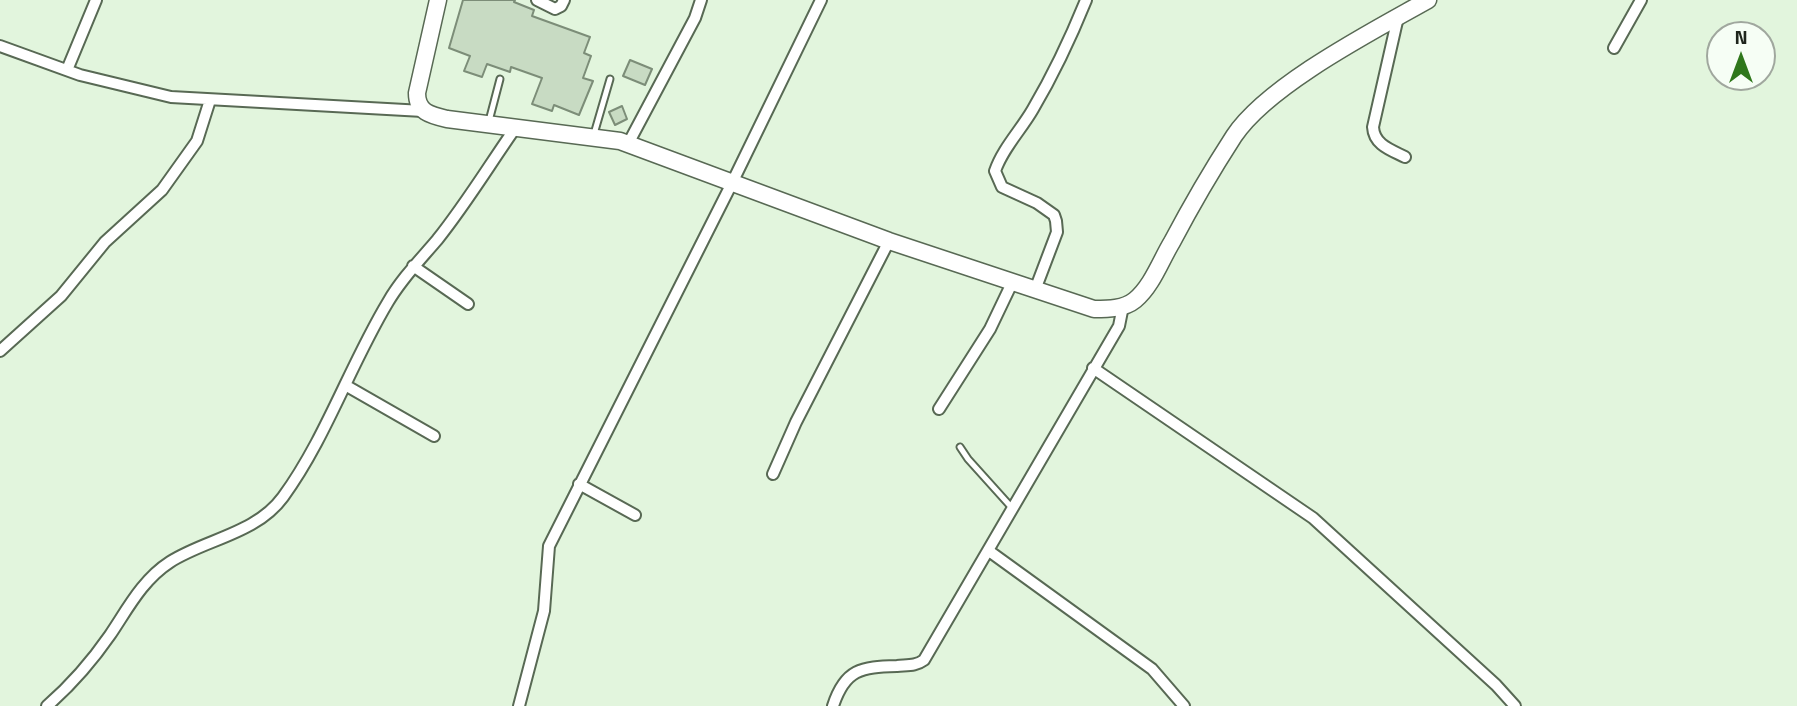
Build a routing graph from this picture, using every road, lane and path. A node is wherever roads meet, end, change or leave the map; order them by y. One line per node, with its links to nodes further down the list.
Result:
1 (96, 0): 13 (street)
2 (438, 0): 17 (street)
3 (537, 0): 4 (street)
4 (564, 0)
5 (701, 0): 21 (street)
6 (821, 0): 23 (street)
7 (1086, 0): 27 (street)
8 (1429, 0): 10 (street)
9 (1641, 0): 12 (street)
10 (1398, 17): 22 (street); 29 (street)
11 (0, 46): 13 (street)
12 (1614, 48)
13 (67, 70): 16 (street)
14 (500, 79): 18 (lane)
15 (610, 79): 20 (lane)
16 (210, 100): 17 (street); 30 (street)
17 (423, 111): 18 (street)
18 (488, 124): 19 (street)
19 (516, 127): 20 (street); 25 (street)
20 (593, 137): 21 (street)
21 (628, 144): 23 (street)
22 (1405, 158)
23 (732, 183): 24 (street); 37 (street)
24 (889, 241): 26 (street); 36 (street)
25 (412, 266): 28 (street); 32 (street)
26 (1012, 282): 27 (street); 33 (street)
27 (1035, 290): 29 (street)
28 (468, 304)
29 (1123, 306): 31 (street)
30 (0, 351)
31 (1093, 368): 38 (street); 45 (street)
32 (345, 385): 34 (street); 41 (street)
33 (939, 409)
34 (433, 436)
35 (960, 447): 38 (lane)
36 (773, 474)
37 (579, 484): 39 (street); 42 (street)
38 (1013, 509): 40 (street)
39 (635, 515)
40 (989, 551): 43 (street); 44 (street)
41 (47, 706)
42 (519, 706)
43 (833, 706)
44 (1184, 706)
45 (1515, 706)

